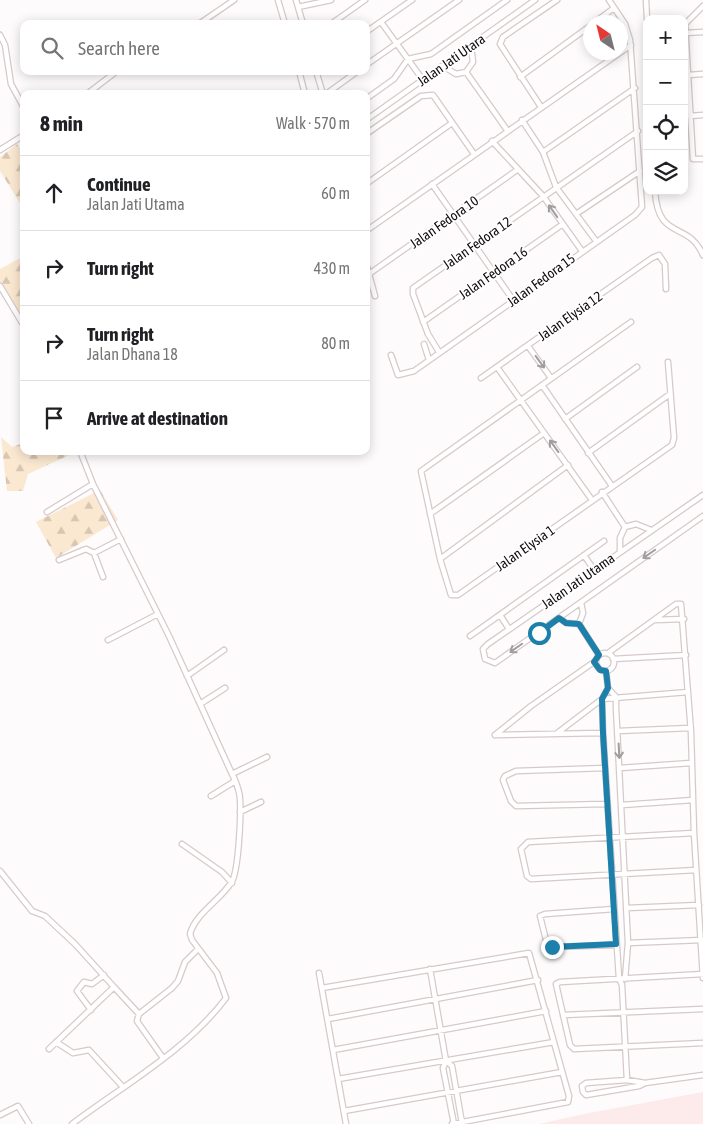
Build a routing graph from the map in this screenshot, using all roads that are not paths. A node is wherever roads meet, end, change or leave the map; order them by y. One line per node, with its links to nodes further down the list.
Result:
1 (234, 0): 19 (street)
2 (278, 0): 20 (street)
3 (296, 0): 13 (street)
4 (331, 0): 13 (street)
5 (365, 0): 22 (street)
6 (412, 0): 23 (street)
7 (459, 0): 29 (street)
8 (507, 0): 32 (street)
9 (535, 0): 31 (street, Jalan Jati Utara)
10 (557, 0): 42 (street)
11 (609, 0): 15 (street)
12 (648, 1): 17 (street)
13 (298, 6): 21 (street)
14 (703, 6): 18 (street)
15 (614, 8): 16 (street); 30 (street)
16 (604, 15)
17 (647, 15)
18 (688, 19)
19 (205, 20)
20 (284, 20)
21 (302, 20)
22 (337, 20)
23 (381, 22): 24 (street); 29 (street)
24 (370, 29)
25 (583, 31): 42 (street)
26 (703, 32): 27 (street)
27 (688, 33)
28 (0, 35): 50 (street)
29 (397, 44): 32 (street); 33 (street)
30 (631, 45): 44 (street); 51 (street)
31 (471, 46): 34 (street, Jalan Jati Utara); 35 (street)
32 (408, 59): 43 (street); 49 (street)
33 (370, 62)
34 (443, 66): 35 (street); 43 (street, Jalan Jati Utara)
35 (466, 72): 57 (street)
36 (703, 74): 41 (street)
37 (112, 75): 45 (street)
38 (300, 75): 46 (street)
39 (317, 75): 47 (street)
40 (352, 75): 48 (street)
41 (688, 76): 53 (street)
42 (520, 77): 51 (street)
43 (423, 80): 54 (street, Jalan Jati Utara)
44 (635, 88): 59 (street); 63 (street)
45 (92, 90)
46 (304, 90)
47 (323, 90)
48 (330, 90)
49 (370, 96)
50 (20, 101)
51 (541, 107): 55 (street)
52 (703, 115): 53 (street)
53 (690, 116): 65 (street)
54 (370, 117)
55 (522, 120): 57 (street); 63 (street)
56 (452, 124): 58 (street); 64 (street); 68 (street)
57 (507, 130): 61 (street)
58 (370, 131)
59 (638, 131): 67 (street); 70 (street, Jalan Fedora 12)
60 (20, 138): 62 (street)
61 (492, 141): 64 (street); 66 (street)
62 (0, 150)
63 (543, 152): 70 (street)
64 (474, 154): 69 (street)
65 (703, 159)
66 (518, 170): 72 (street); 74 (street, Jalan Fedora 10)
67 (640, 170): 73 (street); 77 (street, Jalan Fedora 15)
68 (370, 181)
69 (432, 184): 74 (street); 76 (street)
70 (556, 187): 72 (street, Jalan Fedora 12); 73 (street)
71 (655, 195): 80 (street)
72 (543, 196): 75 (street, one-way to 72); 78 (street, Jalan Fedora 12)
73 (576, 214): 77 (street)
74 (454, 215): 78 (street); 82 (street, Jalan Fedora 10)
75 (563, 224): 79 (street); 81 (street, Jalan Fedora 16)
76 (370, 228)
77 (596, 241): 79 (street, Jalan Fedora 15)
78 (475, 243): 81 (street); 88 (street, Jalan Fedora 12)
79 (582, 251): 86 (street, Jalan Fedora 15)
80 (703, 254)
81 (494, 272): 86 (street); 88 (street, Jalan Fedora 16)
82 (370, 274): 85 (street)
83 (0, 286): 87 (street)
84 (666, 289): 91 (street, Jalan Elysia 12)
85 (375, 296)
86 (514, 300): 92 (street, Jalan Fedora 15)
87 (20, 319)
88 (423, 322): 92 (street)
89 (631, 322): 99 (street)
90 (424, 344): 94 (street)
91 (528, 346): 96 (street, Jalan Elysia 12); 99 (street, one-way to 99)
92 (439, 352): 94 (street, Jalan Fedora 15)
93 (390, 355): 94 (street, Jalan Fedora 15)
94 (429, 360)
95 (668, 362): 101 (street)
96 (497, 367): 98 (street, Jalan Elysia 12); 102 (street)
97 (637, 367): 103 (street)
98 (481, 378)
99 (552, 378): 100 (street)
100 (542, 385): 102 (street); 103 (street)
101 (670, 394): 105 (street); 109 (street, Jalan Elysia 1)
102 (522, 400): 104 (street); 114 (street)
103 (565, 419): 105 (street)
104 (544, 433): 107 (street, one-way to 104); 114 (street)
105 (588, 453): 109 (street)
106 (82, 455): 108 (street)
107 (568, 465): 112 (street); 123 (street)
108 (93, 484): 113 (street); 118 (street)
109 (612, 486): 110 (street, Jalan Elysia 1)
110 (602, 492): 112 (street, Jalan Elysia 1); 116 (street)
111 (702, 495): 117 (street, Jalan Jati Utama)
112 (592, 500): 123 (street, Jalan Elysia 1)
113 (47, 512)
114 (430, 514): 123 (street)
115 (703, 516): 127 (street, Jalan Jati Utama, one-way to 127)
116 (625, 527): 117 (street); 120 (street)
117 (651, 530): 120 (street, Jalan Jati Utama)
118 (121, 539): 121 (street); 128 (street)
119 (604, 540): 122 (street)
120 (620, 552): 125 (street, Jalan Jati Utama)
121 (94, 553): 124 (street); 126 (street)
122 (584, 555): 125 (street); 129 (street)
123 (440, 559)
124 (59, 560)
125 (594, 570): 134 (street, Jalan Jati Utama)
126 (103, 577)
127 (581, 603): 130 (street, Jalan Jati Utama); 133 (street)
128 (158, 614): 136 (street); 144 (street)
129 (500, 615): 134 (street); 135 (street)
130 (559, 618): 133 (street); 134 (street, Jalan Jati Utama, one-way to 134)
131 (654, 620): 132 (street); 132 (street); 138 (street)
132 (684, 620): 140 (street)
133 (579, 624): 139 (street)
134 (510, 629)
135 (470, 636)
136 (108, 640)
137 (224, 650): 144 (street)
138 (608, 653): 139 (street); 141 (street)
139 (599, 655): 142 (street)
140 (686, 655): 141 (street); 147 (street)
141 (614, 660): 143 (street)
142 (594, 662): 143 (street); 154 (street)
143 (606, 671): 146 (street)
144 (187, 676): 150 (street)
145 (225, 688): 150 (street)
146 (608, 688): 148 (street); 149 (street)
147 (688, 692): 148 (street); 151 (street)
148 (616, 697): 149 (street); 152 (street)
149 (602, 699): 153 (street); 154 (street)
150 (200, 704): 159 (street)
151 (690, 728): 152 (street); 156 (street)
152 (618, 731): 158 (street, one-way to 158)
153 (603, 733): 154 (street); 157 (street)
154 (556, 734)
155 (267, 757): 159 (street)
156 (691, 763): 158 (street); 162 (street)
157 (605, 768): 164 (street); 164 (street)
158 (620, 768): 165 (street)
159 (232, 774): 160 (street)
160 (235, 781): 161 (street); 166 (street)
161 (211, 796)
162 (693, 800): 165 (street); 167 (street)
163 (261, 802): 166 (street)
164 (606, 804): 169 (street)
165 (622, 805): 168 (street)
166 (240, 812): 175 (street)
167 (694, 834): 168 (street); 171 (street)
168 (624, 837): 169 (street); 174 (street)
169 (609, 838): 173 (street); 173 (street)
170 (182, 844): 175 (street)
171 (696, 870): 174 (street); 176 (street)
172 (0, 871): 186 (street)
173 (611, 874): 174 (street); 178 (street)
174 (625, 874): 177 (street)
175 (232, 883): 182 (street)
176 (699, 905): 177 (street); 179 (street)
177 (627, 908): 180 (street)
178 (614, 909): 181 (street); 181 (street)
179 (702, 940): 180 (street); 185 (street)
180 (628, 943): 188 (street)
181 (616, 944): 187 (street)
182 (198, 949): 199 (street); 209 (street)
183 (430, 969): 190 (street); 193 (street); 194 (street)
184 (319, 973): 193 (street)
185 (703, 974): 188 (street); 189 (street)
186 (104, 975): 192 (street); 196 (street)
187 (619, 978): 188 (street); 191 (street); 200 (street)
188 (626, 978): 191 (street)
189 (703, 978)
190 (538, 980): 194 (street); 197 (street)
191 (622, 985): 198 (street)
192 (114, 987): 196 (street); 199 (street)
193 (322, 988): 201 (street)
194 (436, 1000): 201 (street); 202 (street)
195 (703, 1009): 198 (street)
196 (91, 1010): 203 (street)
197 (546, 1011): 202 (street); 204 (street)
198 (624, 1012): 200 (street); 206 (street)
199 (139, 1014): 209 (street)
200 (563, 1015): 206 (street)
201 (328, 1020): 208 (street)
202 (441, 1030): 208 (street); 210 (street)
203 (56, 1042): 207 (street); 216 (street)
204 (554, 1042): 210 (street); 211 (street)
205 (703, 1043): 206 (street)
206 (626, 1047): 214 (street)
207 (49, 1049)
208 (333, 1050): 213 (street)
209 (163, 1058): 216 (street)
210 (446, 1060): 213 (street); 217 (street); 218 (street)
211 (562, 1072): 217 (street); 221 (street)
212 (703, 1075): 215 (street)
213 (338, 1079): 219 (street)
214 (627, 1080): 215 (street); 215 (street)
215 (645, 1083)
216 (123, 1087): 223 (street)
217 (456, 1091): 218 (street); 221 (street)
218 (448, 1092): 219 (street); 225 (street)
219 (344, 1111): 224 (street)
220 (0, 1114): 222 (street)
221 (462, 1123): 225 (street)
222 (29, 1124)
223 (72, 1124)
224 (346, 1124)
225 (453, 1124)

